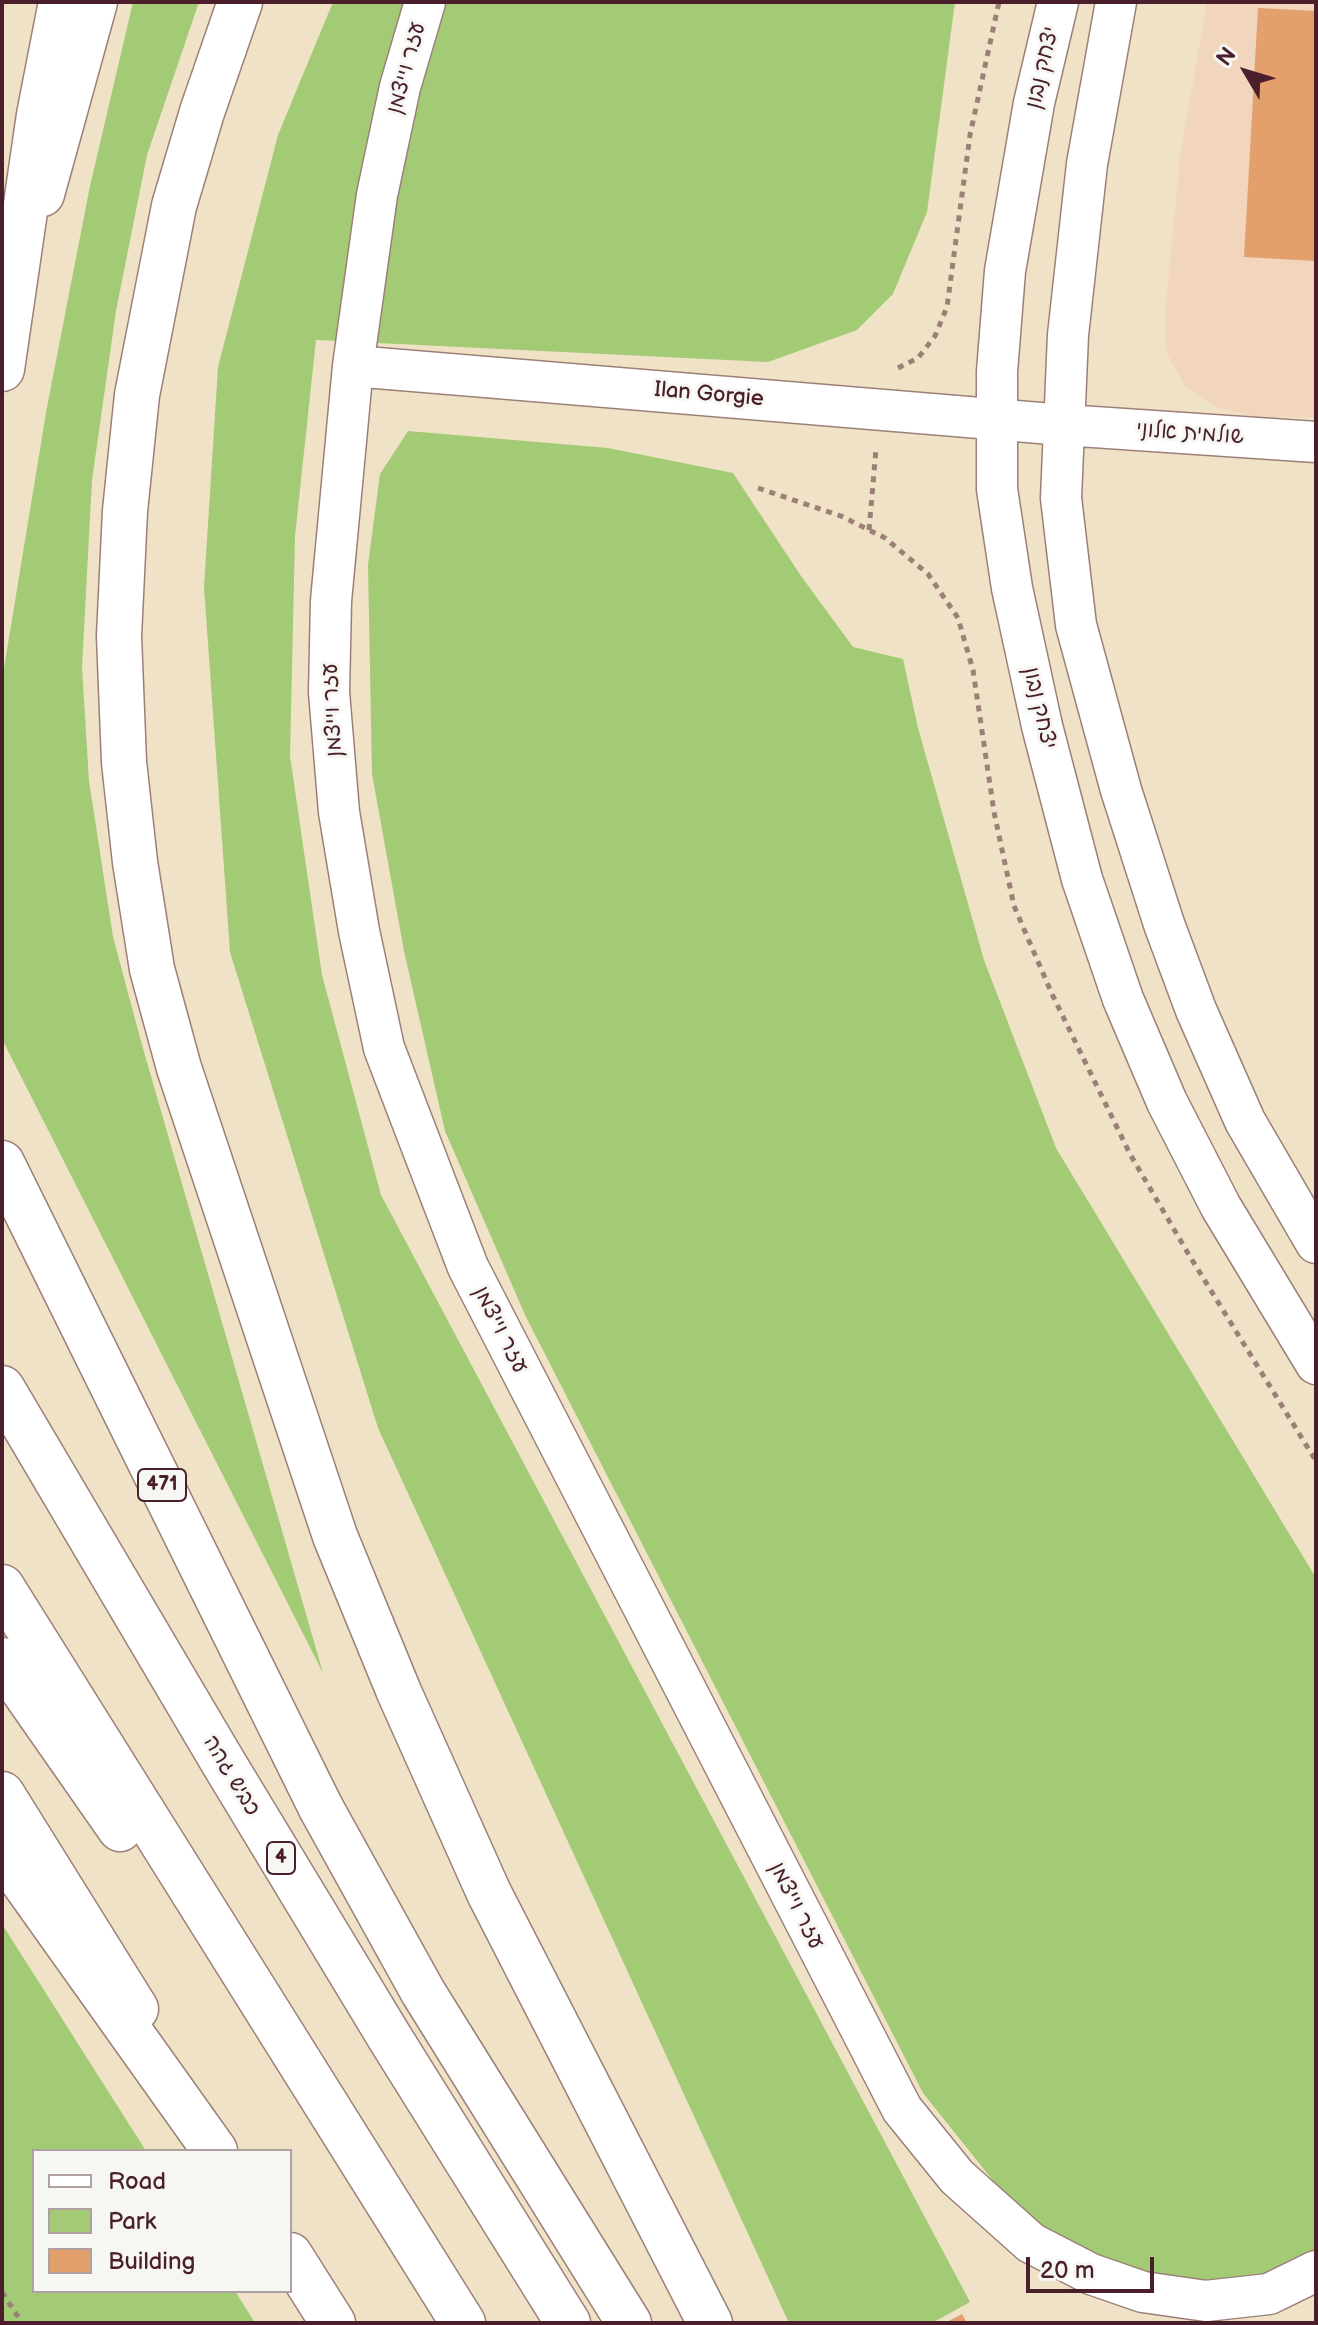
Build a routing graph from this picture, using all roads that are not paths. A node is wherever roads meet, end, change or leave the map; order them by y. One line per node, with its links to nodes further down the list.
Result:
1 (61, 2): 7 (main road)
2 (95, 2): 7 (main road)
3 (240, 2): 32 (main road)
4 (425, 2): 8 (street, עזר וייצמן)
5 (1058, 2): 10 (street, יצחק נבון)
6 (1116, 2): 11 (street)
7 (13, 301): 9 (main road)
8 (353, 366): 10 (street, Ilan Gorgie); 26 (street, עזר וייצמן)
9 (2, 369)
10 (997, 419): 11 (street, Ilan Gorgie); 16 (street, יצחק נבון)
11 (1064, 425): 12 (street, שולמית אלוני); 15 (street)
12 (1316, 442)
13 (2, 1163): 21 (main road, 471)
14 (2, 1219): 21 (main road)
15 (1316, 1243)
16 (1316, 1364)
17 (2, 1388): 30 (main road, כביש גהה / 4)
18 (2, 1587): 27 (main road)
19 (2, 1660): 27 (main road)
20 (2, 1794): 24 (main road)
21 (321, 1808): 31 (main road)
22 (2, 1852): 23 (main road)
23 (214, 2149)
24 (224, 2149)
25 (294, 2261): 28 (main road)
26 (1316, 2271)
27 (435, 2278): 29 (main road)
28 (333, 2323)
29 (463, 2323)
30 (568, 2323)
31 (629, 2323)
32 (710, 2323)

